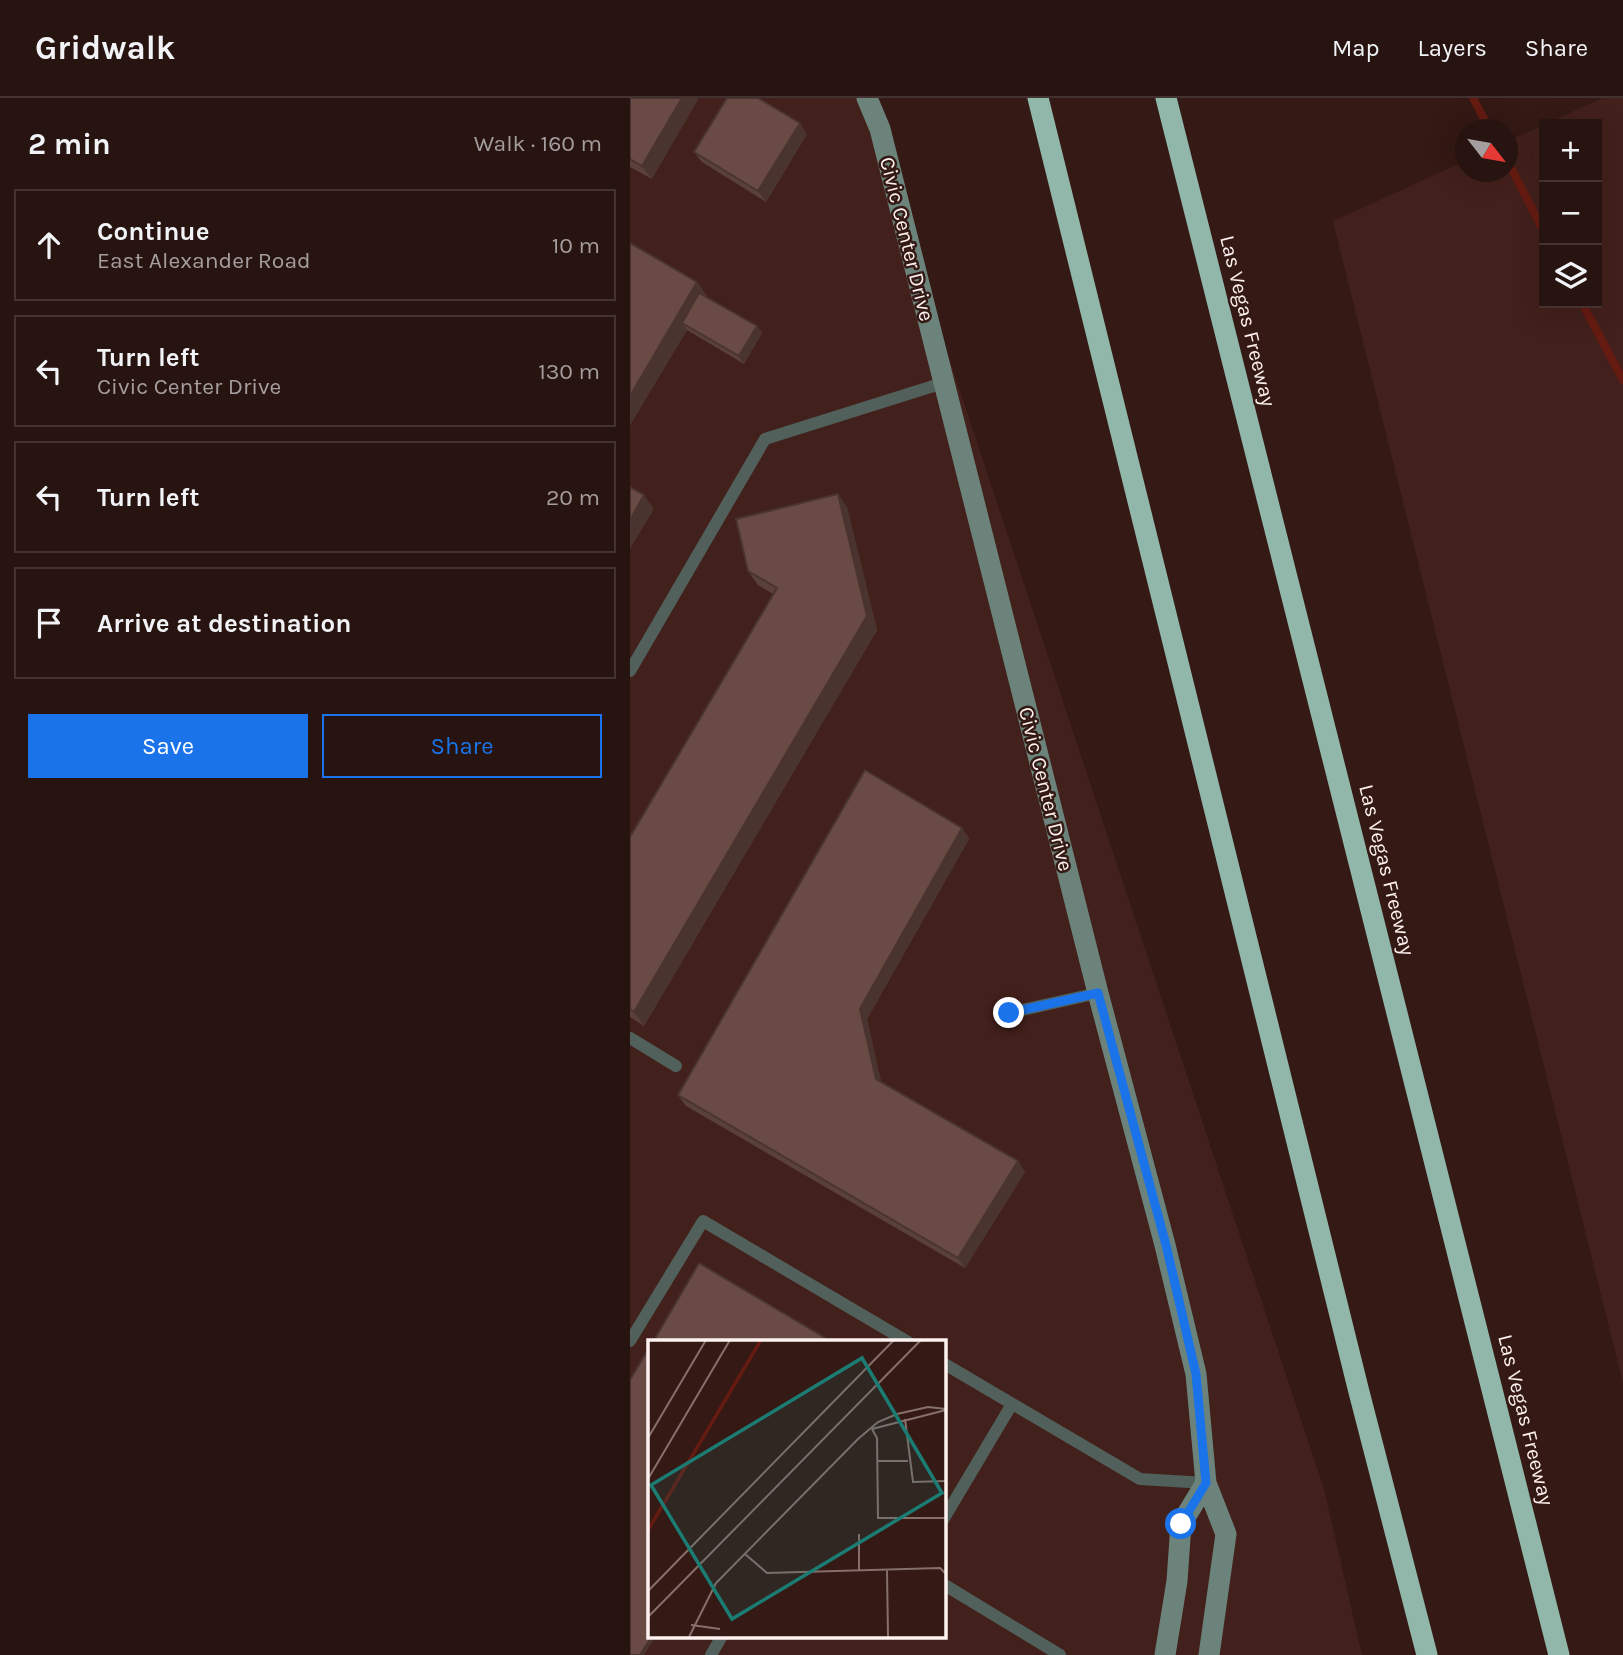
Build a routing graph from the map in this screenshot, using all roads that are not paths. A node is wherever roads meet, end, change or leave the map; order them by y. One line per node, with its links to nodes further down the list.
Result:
1 (867, 98): 4 (street, Civic Center Drive)
2 (1038, 98): 22 (highway)
3 (1166, 98): 23 (highway, Las Vegas Freeway)
4 (943, 383): 5 (lane); 6 (street, Civic Center Drive)
5 (630, 671)
6 (1098, 993): 7 (lane); 14 (street, Civic Center Drive)
7 (1009, 1013)
8 (630, 1038): 9 (lane)
9 (677, 1066)
10 (905, 1340): 11 (lane)
11 (630, 1341)
12 (945, 1364): 13 (lane)
13 (1012, 1404): 14 (lane); 15 (lane)
14 (1206, 1483): 20 (street); 21 (street, Civic Center Drive)
15 (945, 1517)
16 (945, 1585): 19 (lane)
17 (721, 1638): 18 (lane)
18 (711, 1655)
19 (1060, 1655)
20 (1164, 1655)
21 (1209, 1655)
22 (1427, 1655)
23 (1559, 1655)

